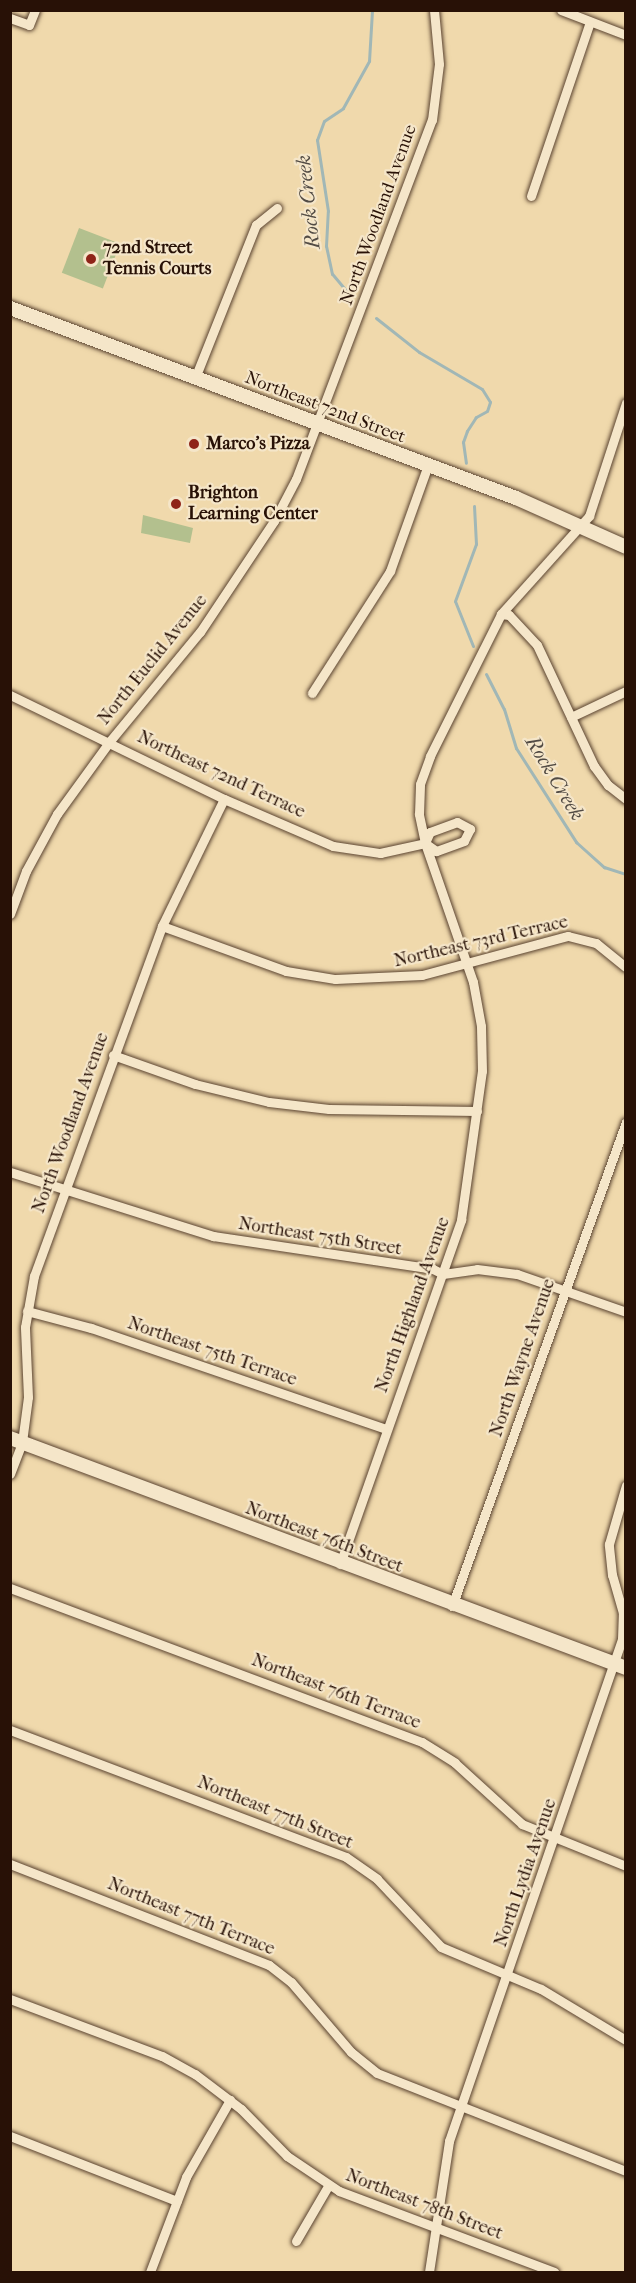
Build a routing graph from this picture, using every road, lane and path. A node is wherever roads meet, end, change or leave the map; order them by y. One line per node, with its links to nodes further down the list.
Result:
1 (35, 10): 4 (street)
2 (434, 10): 12 (street, North Woodland Avenue)
3 (561, 10): 5 (street)
4 (10, 18)
5 (591, 22): 6 (street); 7 (street)
6 (626, 35)
7 (531, 196)
8 (276, 208): 10 (street)
9 (10, 308): 10 (main road, Northeast 72nd Street)
10 (195, 378): 12 (main road, Northeast 72nd Street)
11 (626, 403): 14 (street, North Highland Avenue)
12 (318, 425): 13 (main road, Northeast 72nd Street); 21 (street, North Euclid Avenue)
13 (428, 465): 14 (main road, Northeast 72nd Street); 18 (street)
14 (580, 525): 15 (main road, Northeast 72nd Street); 16 (street, North Highland Avenue)
15 (626, 547)
16 (501, 615): 20 (street); 24 (street, North Highland Avenue)
17 (626, 691): 20 (street)
18 (312, 693)
19 (10, 695): 21 (street, Northeast 72nd Terrace)
20 (571, 717): 23 (street)
21 (110, 741): 22 (street, Northeast 72nd Terrace); 25 (street, North Euclid Avenue)
22 (224, 799): 24 (street, Northeast 72nd Terrace); 26 (street, North Woodland Avenue)
23 (626, 799)
24 (425, 843): 24 (street); 27 (street, North Highland Avenue)
25 (10, 914)
26 (162, 926): 27 (street, Northeast 73rd Terrace); 29 (street, North Woodland Avenue)
27 (468, 962): 28 (street, Northeast 73rd Terrace); 30 (street, North Highland Avenue)
28 (626, 967)
29 (113, 1055): 30 (street); 33 (street, North Woodland Avenue)
30 (477, 1111): 34 (street, North Highland Avenue)
31 (626, 1122): 35 (street, North Wayne Avenue)
32 (10, 1172): 33 (street, Northeast 75th Street)
33 (64, 1190): 34 (street, Northeast 75th Street); 36 (street, North Woodland Avenue)
34 (443, 1274): 35 (street, Northeast 75th Street); 38 (street, North Highland Avenue)
35 (566, 1288): 37 (street, Northeast 75th Street); 44 (street, North Wayne Avenue)
36 (27, 1311): 38 (street, Northeast 75th Terrace); 39 (street, North Woodland Avenue)
37 (626, 1312)
38 (386, 1429): 42 (street, North Highland Avenue)
39 (16, 1440): 40 (street, North Woodland Avenue); 42 (main road, Northeast 76th Street)
40 (10, 1474)
41 (626, 1485): 45 (street, North Lydia Avenue)
42 (340, 1564): 44 (main road, Northeast 76th Street)
43 (10, 1588): 47 (street, Northeast 76th Terrace)
44 (452, 1606): 45 (main road, Northeast 76th Street)
45 (620, 1666): 47 (street, North Lydia Avenue)
46 (10, 1730): 50 (street, Northeast 77th Street)
47 (555, 1838): 49 (street, Northeast 76th Terrace); 50 (street, North Lydia Avenue)
48 (10, 1864): 54 (street, Northeast 77th Terrace)
49 (626, 1866)
50 (508, 1975): 52 (street, Northeast 77th Street); 54 (street, North Lydia Avenue)
51 (10, 1999): 53 (street, Northeast 78th Street)
52 (626, 2040)
53 (230, 2100): 57 (street, Northeast 78th Street); 58 (street)
54 (461, 2109): 56 (street, Northeast 77th Terrace); 59 (street, North Lydia Avenue)
55 (10, 2136): 58 (street)
56 (626, 2171)
57 (328, 2186): 59 (street, Northeast 78th Street); 60 (street)
58 (177, 2201): 61 (street)
59 (434, 2228): 62 (street, North Lydia Avenue); 63 (street, Northeast 78th Street)
60 (296, 2241)
61 (150, 2272)
62 (429, 2272)
63 (554, 2272)

